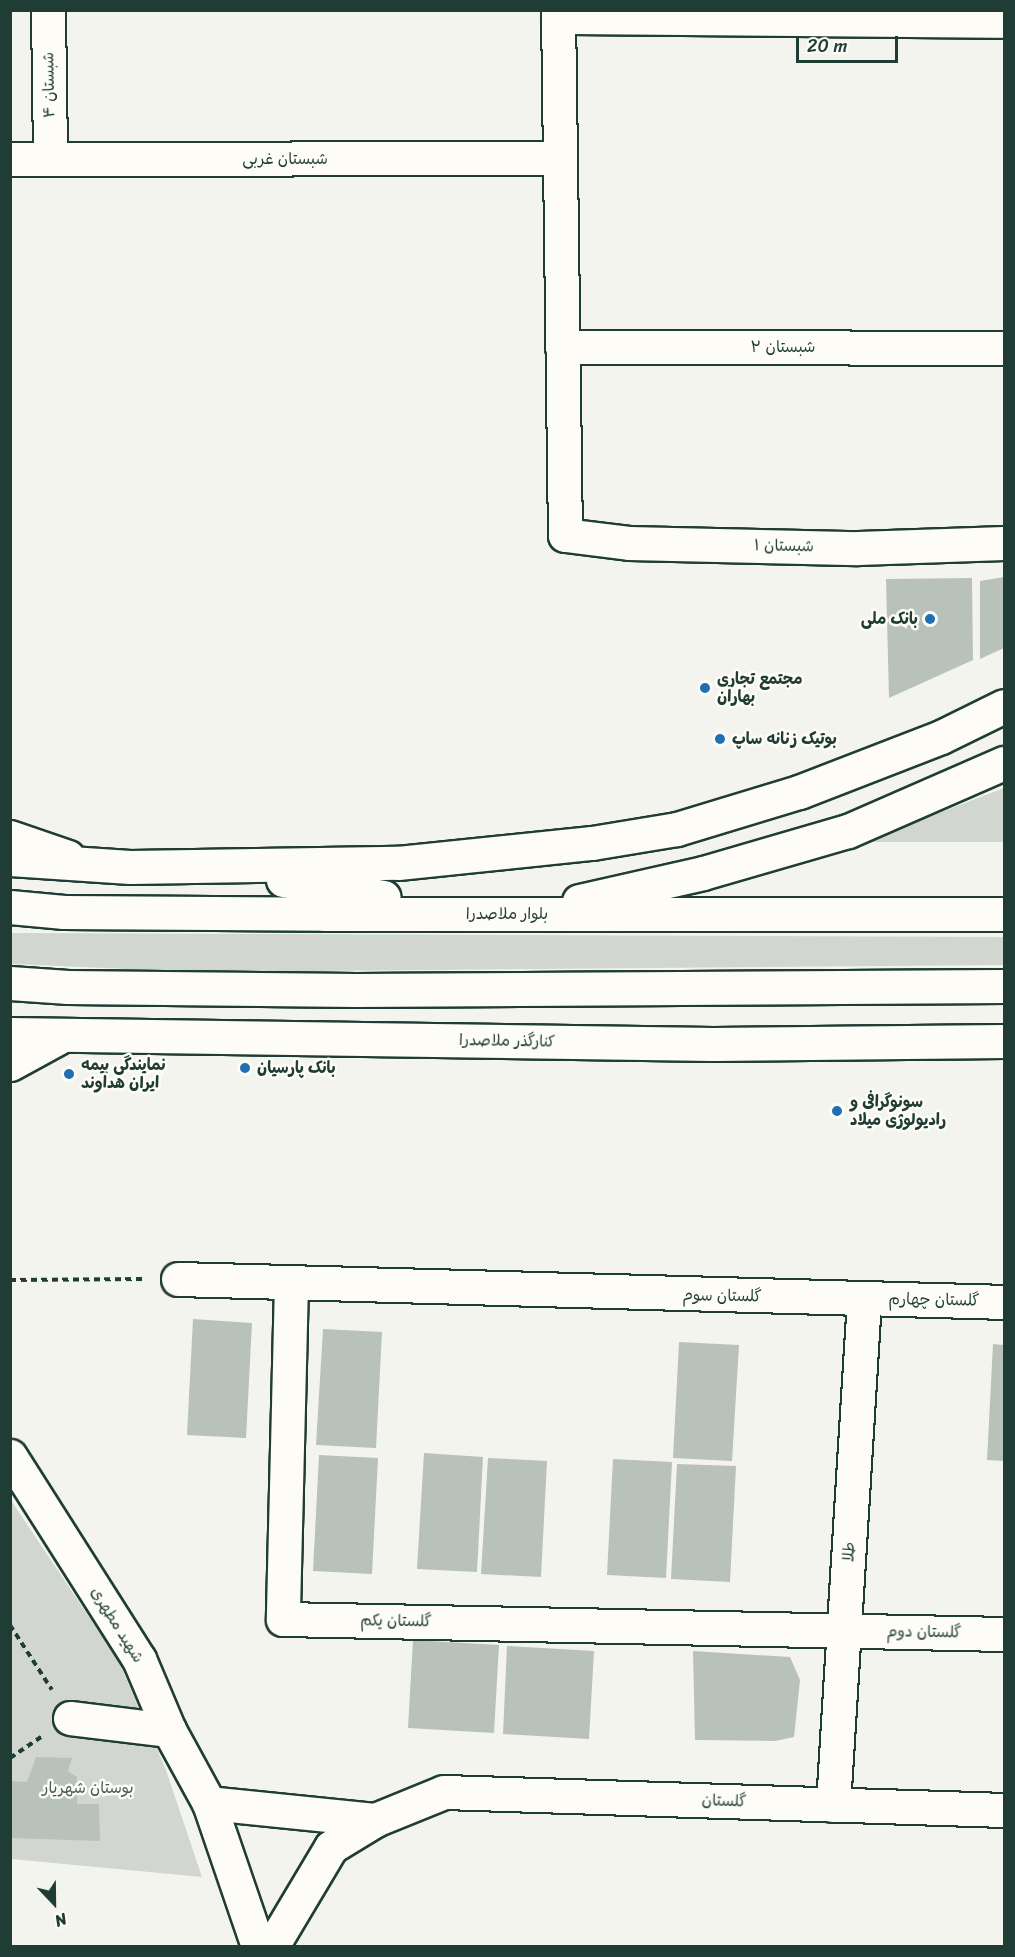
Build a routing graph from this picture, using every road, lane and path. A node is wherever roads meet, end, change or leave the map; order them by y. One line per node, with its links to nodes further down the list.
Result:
1 (48, 10): 6 (street, شبستان ۴)
2 (558, 14): 3 (street); 4 (street)
3 (1005, 21)
4 (560, 158): 6 (street, شبستان غربی); 7 (street)
5 (10, 159): 6 (street, شبستان غربی)
6 (50, 159)
7 (562, 346): 8 (street, شبستان ۲); 9 (street, شبستان ۱)
8 (1005, 348)
9 (1005, 543)
10 (1005, 706): 15 (street)
11 (1005, 763): 17 (street)
12 (10, 837): 14 (street)
13 (10, 859): 14 (street)
14 (89, 864): 15 (street)
15 (208, 867): 17 (street)
16 (10, 907): 17 (street, بلوار ملاصدرا)
17 (516, 914): 18 (street, بلوار ملاصدرا)
18 (1005, 914)
19 (10, 983): 20 (street)
20 (1005, 986)
21 (10, 1034): 22 (street, کنارگذر ملاصدرا)
22 (63, 1035): 23 (street, کنارگذر ملاصدرا); 24 (street)
23 (1005, 1041)
24 (10, 1064)
25 (178, 1279): 26 (path); 27 (street, گلستان سوم)
26 (10, 1280)
27 (291, 1283): 28 (street, گلستان سوم); 32 (street, گلستان یکم)
28 (864, 1299): 29 (street, گلستان چهارم); 32 (street, طلا)
29 (1005, 1302)
30 (10, 1456): 35 (street, شهید مطهری)
31 (10, 1625): 34 (path)
32 (844, 1630): 33 (street, گلستان دوم); 37 (street, طلا)
33 (1005, 1634)
34 (70, 1718): 35 (street)
35 (169, 1730): 36 (street, شهید مطهری)
36 (209, 1803): 39 (street); 40 (street, شهید مطهری)
37 (833, 1805): 38 (street, گلستان); 39 (street, گلستان)
38 (1005, 1810)
39 (375, 1820): 41 (street)
40 (258, 1947)
41 (272, 1947)

